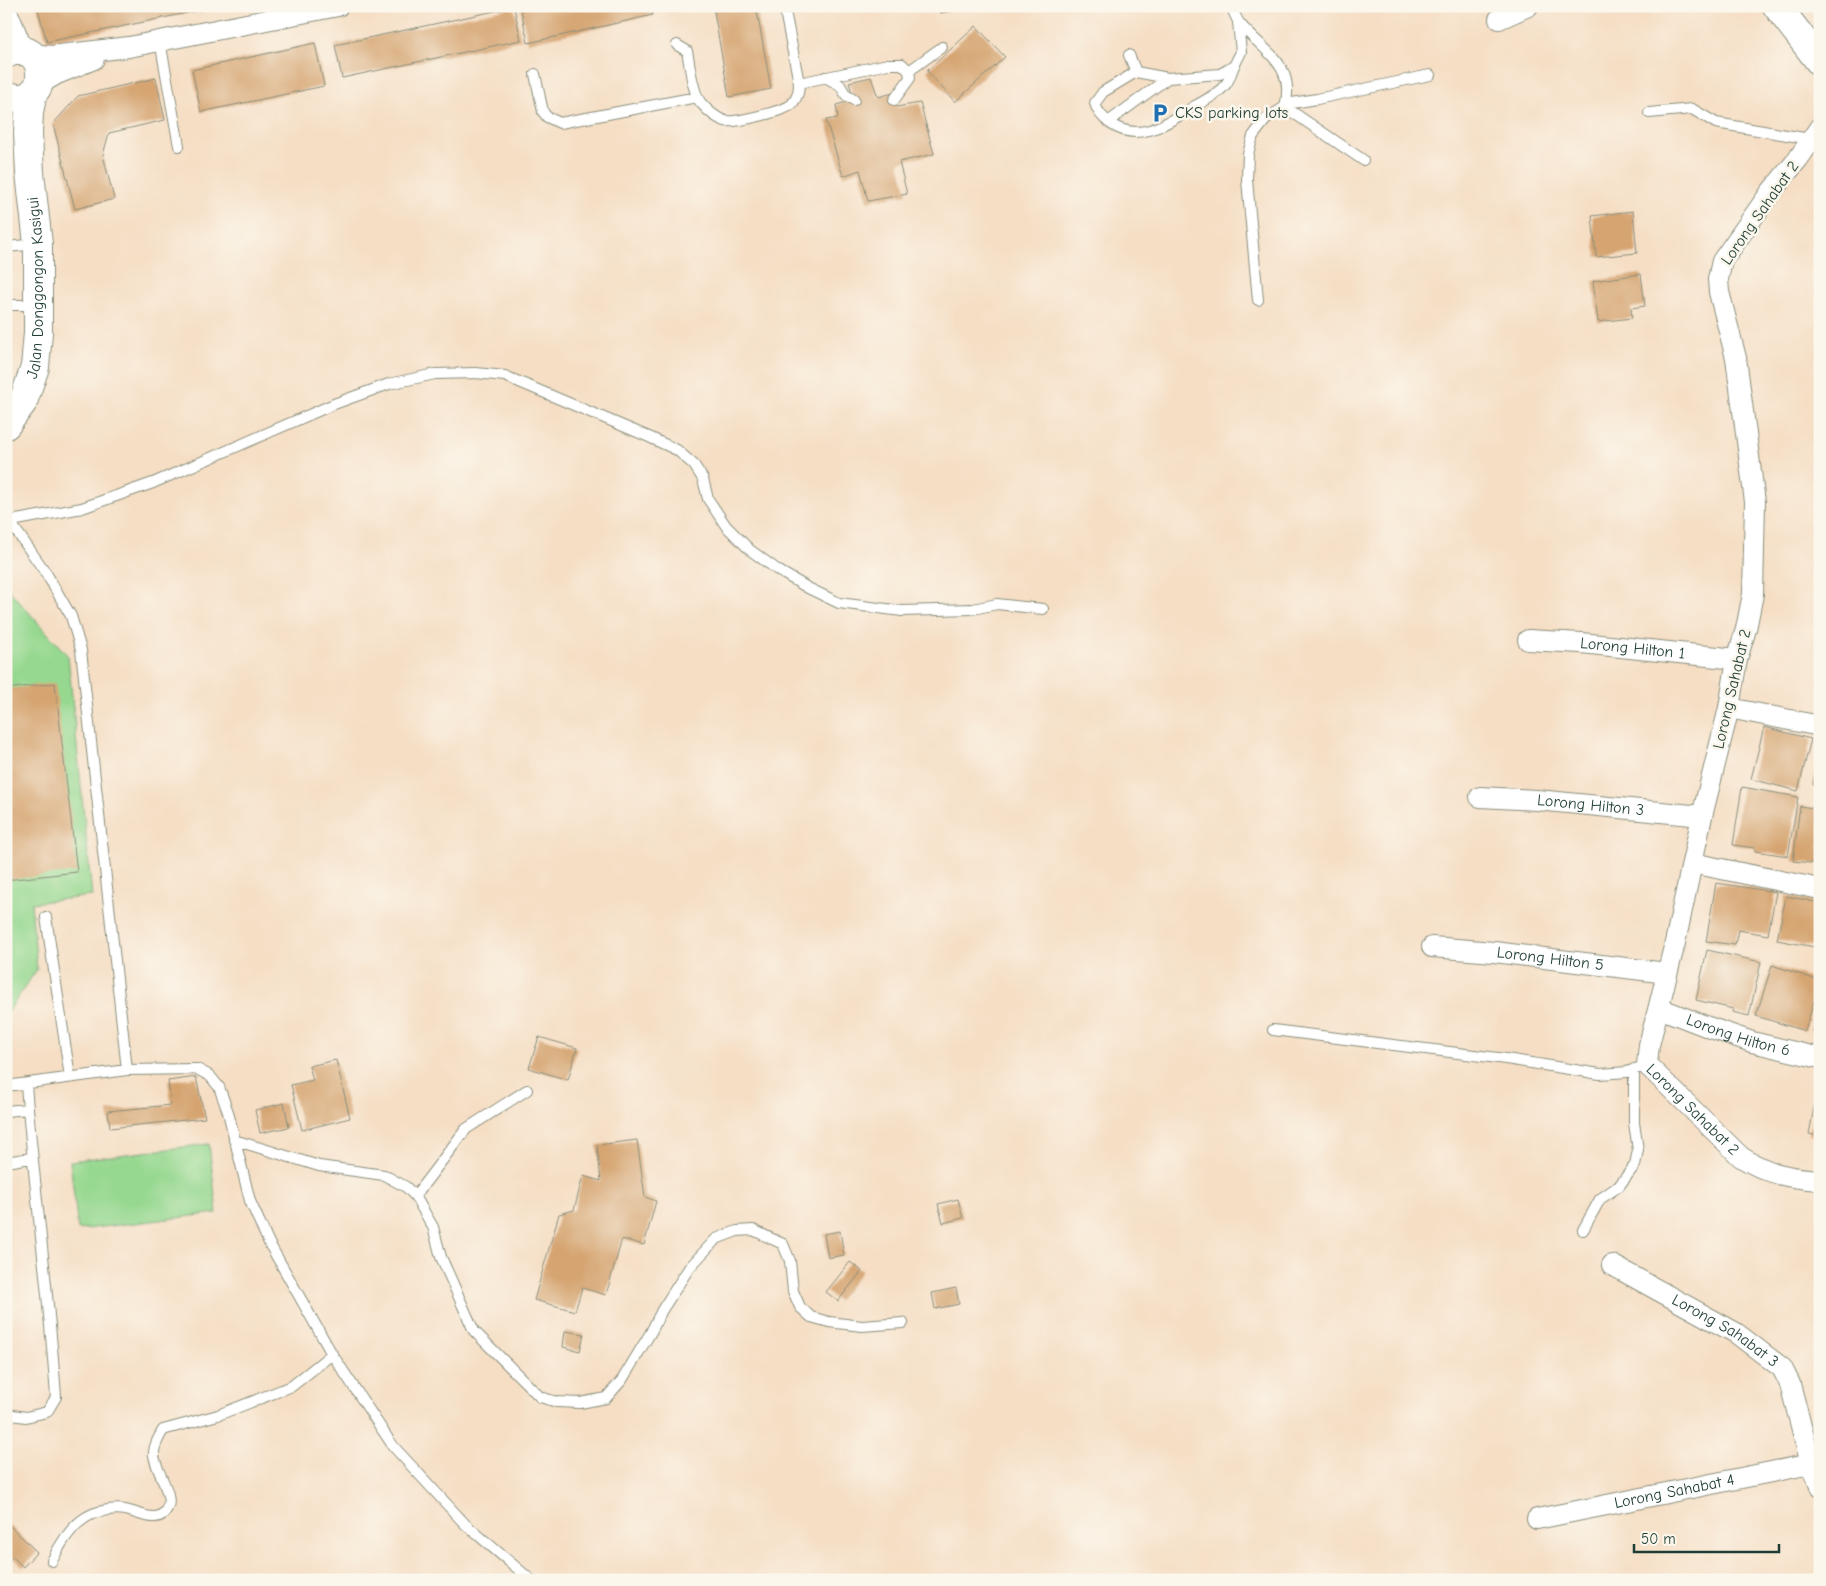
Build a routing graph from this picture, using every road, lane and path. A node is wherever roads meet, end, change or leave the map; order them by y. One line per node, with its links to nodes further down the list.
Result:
1 (338, 6): 9 (street)
2 (784, 6): 23 (lane)
3 (1231, 6): 8 (lane)
4 (1528, 6): 7 (street)
5 (1777, 6): 15 (street)
6 (6, 19): 13 (street)
7 (1499, 19)
8 (1238, 22): 16 (lane); 29 (lane)
9 (160, 41): 11 (street); 33 (lane)
10 (677, 45): 25 (lane)
11 (129, 47): 13 (street); 24 (street)
12 (942, 47): 17 (lane)
13 (18, 53): 24 (street)
14 (1129, 55): 18 (lane)
15 (1820, 62)
16 (1234, 66): 22 (lane); 31 (lane)
17 (909, 71): 21 (lane); 27 (lane)
18 (1136, 72): 22 (lane); 31 (lane)
19 (535, 74): 25 (lane)
20 (1430, 75): 29 (lane)
21 (826, 77): 23 (lane); 26 (lane)
22 (1168, 78): 31 (lane)
23 (799, 82): 25 (lane)
24 (26, 90): 35 (street)
25 (697, 97)
26 (854, 100)
27 (894, 100)
28 (6, 105): 35 (street)
29 (1286, 106): 34 (lane); 38 (lane)
30 (1649, 113): 32 (lane)
31 (1108, 122)
32 (1815, 133): 45 (street, Lorong Sahabat 2)
33 (179, 146)
34 (1363, 160)
35 (30, 173): 36 (street, Jalan Donggongon Kasigui)
36 (38, 244): 37 (lane); 40 (street, Jalan Donggongon Kasigui)
37 (6, 247)
38 (1258, 300)
39 (6, 305): 40 (lane)
40 (38, 305): 41 (street, Jalan Donggongon Kasigui)
41 (6, 425)
42 (8, 522): 43 (lane); 59 (lane)
43 (1044, 609)
44 (1528, 640): 45 (street, Lorong Hilton 1)
45 (1738, 659): 46 (street, Lorong Sahabat 2)
46 (1729, 708): 47 (street); 49 (street, Lorong Sahabat 2)
47 (1820, 726)
48 (1480, 797): 49 (street, Lorong Hilton 3)
49 (1702, 816): 50 (street, Lorong Sahabat 2)
50 (1692, 863): 51 (street); 54 (street, Lorong Sahabat 2)
51 (1820, 889)
52 (46, 917): 60 (lane)
53 (1432, 947): 54 (street, Lorong Hilton 5)
54 (1667, 974): 55 (street, Lorong Sahabat 2)
55 (1659, 1008): 57 (street, Lorong Hilton 6); 58 (street, Lorong Sahabat 2)
56 (1273, 1030): 58 (lane)
57 (1820, 1058)
58 (1641, 1067): 69 (street, Lorong Sahabat 2); 71 (lane)
59 (127, 1070): 60 (lane); 66 (lane)
60 (70, 1077): 61 (lane)
61 (26, 1084): 62 (lane); 64 (lane)
62 (6, 1086)
63 (527, 1090): 70 (lane)
64 (28, 1109): 65 (lane); 67 (lane)
65 (6, 1111)
66 (234, 1140): 70 (lane); 74 (lane)
67 (32, 1158): 68 (lane); 75 (lane)
68 (6, 1162)
69 (1820, 1180)
70 (415, 1196): 73 (lane)
71 (1583, 1230)
72 (1612, 1265): 76 (street, Lorong Sahabat 3)
73 (903, 1323)
74 (332, 1354): 79 (lane); 80 (lane)
75 (6, 1414)
76 (1811, 1464): 77 (street, Lorong Sahabat 3); 78 (street, Lorong Sahabat 4)
77 (1820, 1486)
78 (1537, 1519)
79 (52, 1561)
80 (531, 1580)

